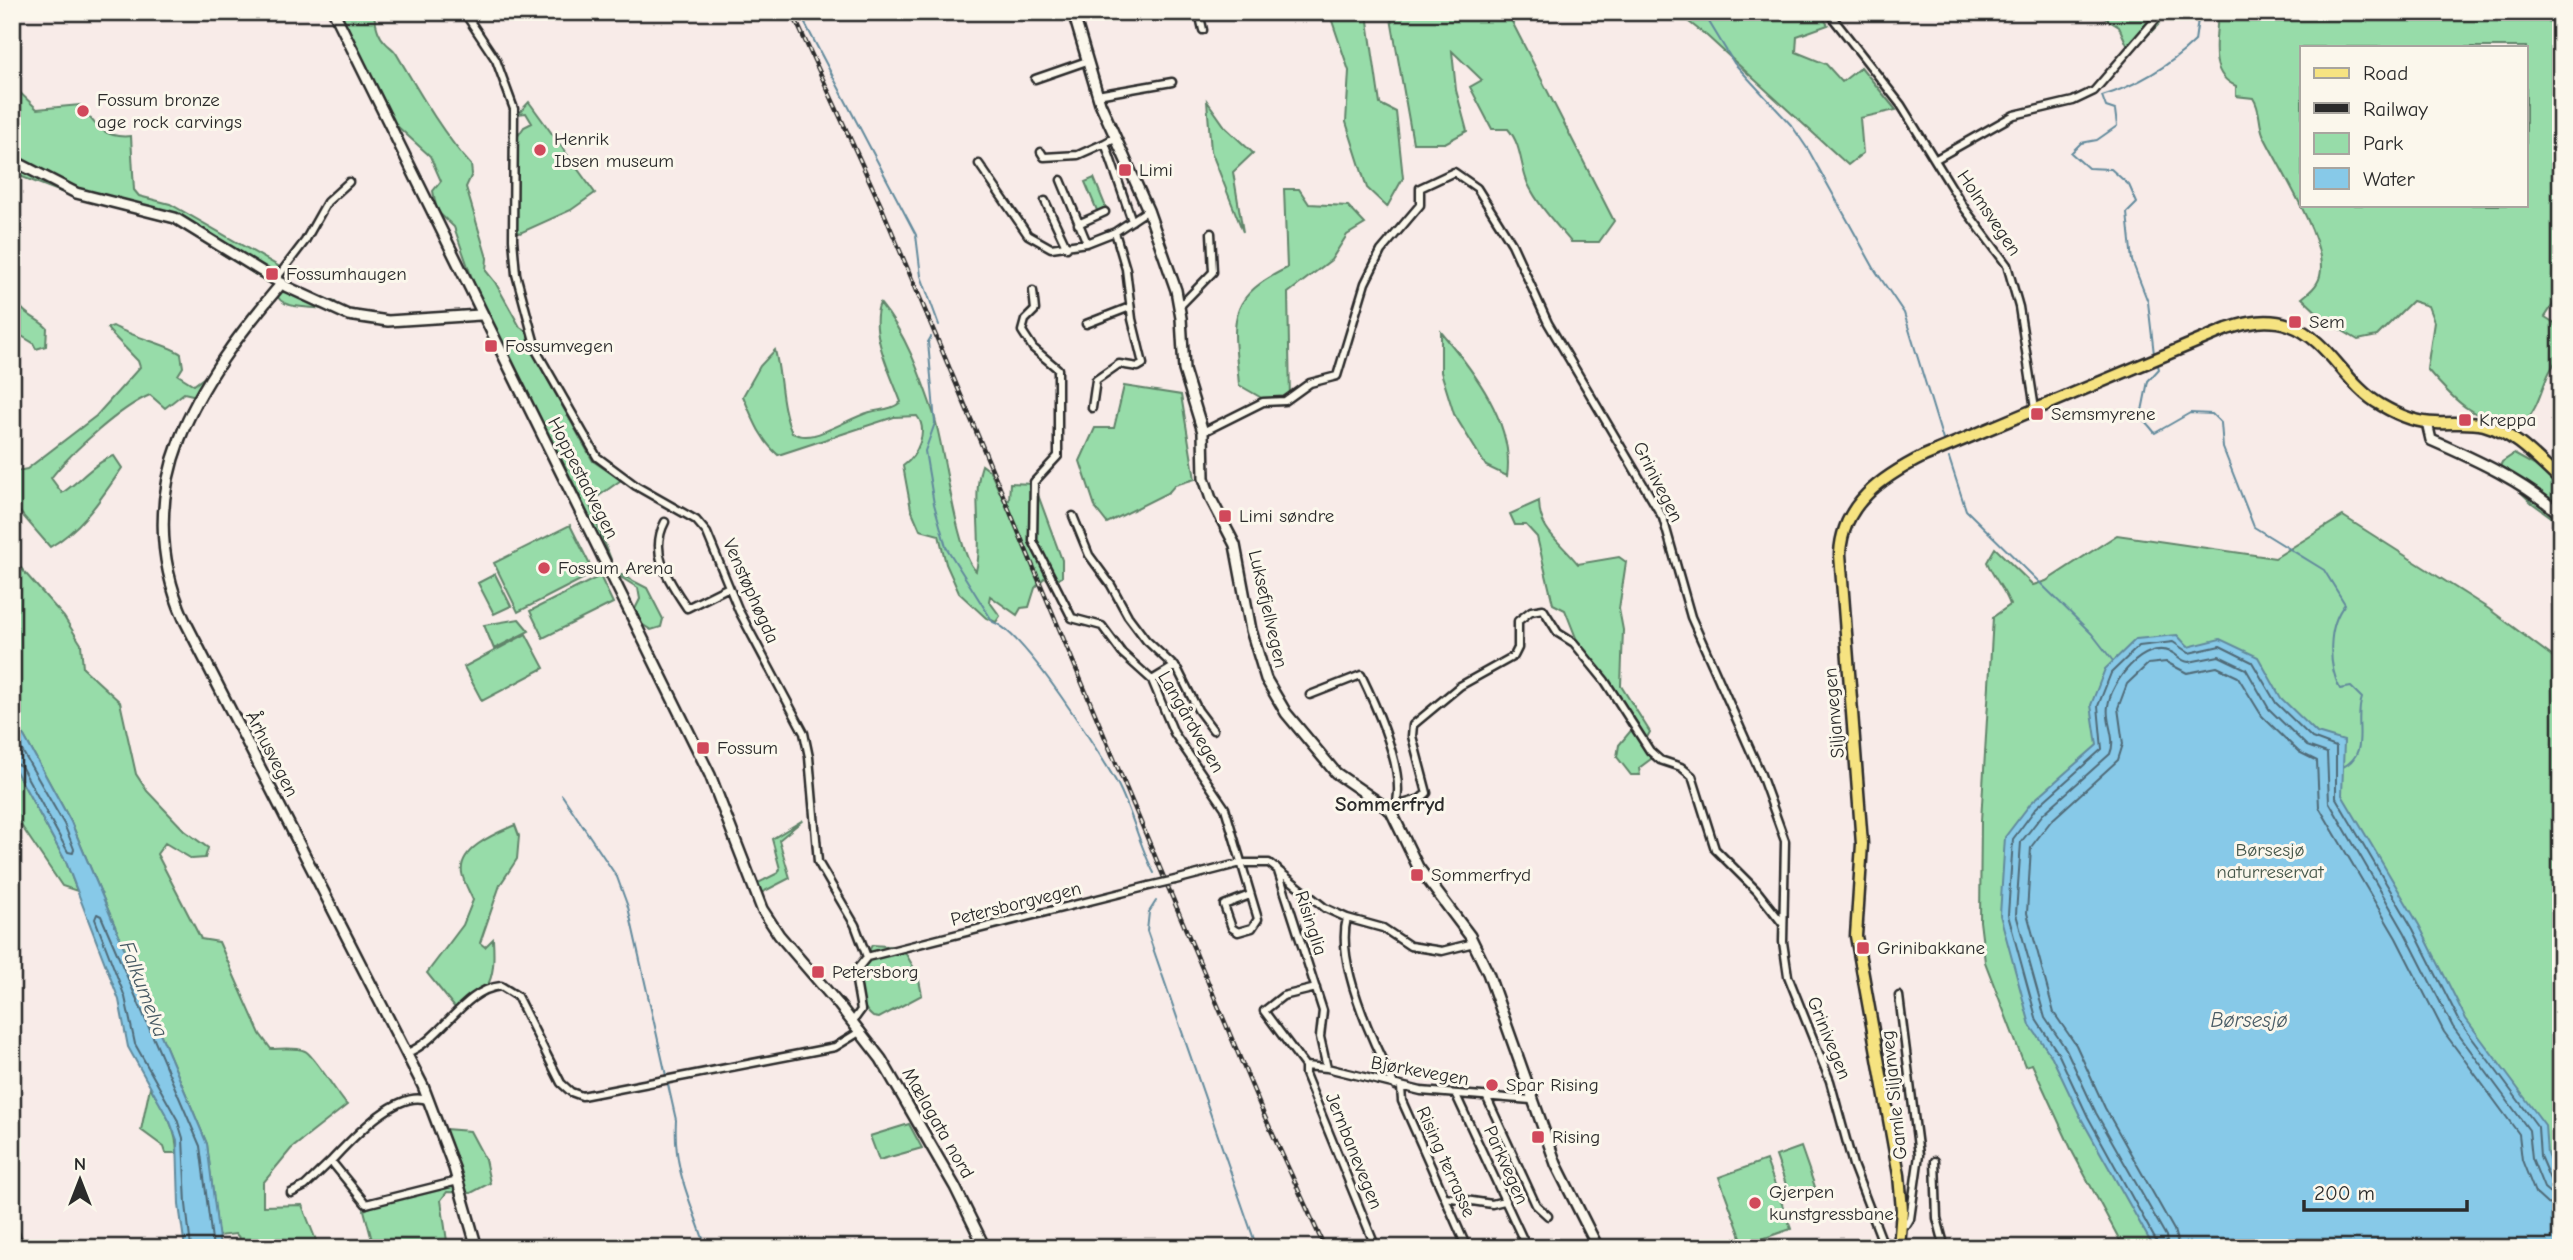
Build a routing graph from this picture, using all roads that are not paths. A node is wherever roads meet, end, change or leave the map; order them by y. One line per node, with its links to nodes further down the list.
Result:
1 (334, 12): 32 (main road, Hoppestadvegen)
2 (464, 12): 42 (street, Venstøphøgda)
3 (1073, 12): 8 (main road, Luksefjellvegen)
4 (1199, 12): 7 (street)
5 (1828, 12): 14 (street, Holmsvegen)
6 (2162, 12): 14 (street, Holmsvegen)
7 (1203, 30)
8 (1087, 61): 9 (street); 11 (main road, Luksefjellvegen)
9 (1035, 79)
10 (1171, 82): 11 (street)
11 (1097, 95): 12 (main road, Luksefjellvegen)
12 (1108, 140): 13 (street); 20 (main road, Luksefjellvegen); 22 (street)
13 (1041, 152)
14 (1936, 159): 35 (street, Holmsvegen)
15 (12, 160): 28 (main road)
16 (979, 164): 27 (street)
17 (1064, 181): 23 (street)
18 (349, 182): 28 (street)
19 (1045, 201): 27 (street)
20 (1148, 209): 22 (street); 30 (main road, Luksefjellvegen)
21 (1105, 212): 23 (street)
22 (1132, 221): 24 (street)
23 (1079, 224): 26 (street)
24 (1115, 232): 26 (street); 31 (street)
25 (1211, 233): 30 (street)
26 (1087, 243): 27 (street)
27 (1067, 248)
28 (279, 281): 32 (main road); 59 (main road, Århusvegen)
29 (1033, 290): 44 (street, Langårdvegen)
30 (1180, 306): 37 (main road, Luksefjellvegen)
31 (1130, 307): 33 (street); 34 (street)
32 (480, 315): 57 (main road, Hoppestadvegen)
33 (1086, 324)
34 (1092, 408)
35 (2035, 409): 36 (main road, Siljanvegen); 76 (main road, Siljanvegen)
36 (2427, 423): 38 (main road, Siljanvegen); 39 (main road)
37 (1203, 432): 47 (main road, Luksefjellvegen); 52 (street, Grinivegen)
38 (2561, 481)
39 (2561, 515)
40 (1073, 516): 43 (street, Langårdvegen)
41 (665, 522): 42 (street)
42 (729, 587): 54 (street, Venstøphøgda)
43 (1175, 667): 44 (street); 46 (street, Langårdvegen)
44 (1152, 680): 48 (street, Langårdvegen)
45 (1310, 695): 47 (street)
46 (1213, 730)
47 (1393, 809): 52 (street); 53 (main road, Luksefjellvegen)
48 (1241, 863): 49 (street, Petersborgvegen); 50 (street); 54 (street, Petersborgvegen, bridge)
49 (1277, 867): 51 (street); 55 (street, Risinglia)
50 (1250, 895): 50 (street)
51 (1347, 918): 53 (street); 63 (street, Rising terrasse)
52 (1783, 924): 78 (street, Grinivegen)
53 (1474, 943): 67 (main road, Luksefjellvegen)
54 (867, 957): 57 (street)
55 (1316, 988): 60 (street); 61 (street, Risinglia)
56 (1899, 996): 76 (street, Gamle Siljanveg)
57 (853, 1021): 58 (main road, Mælagata nord)
58 (861, 1031): 59 (street); 81 (main road, Mælagata nord)
59 (407, 1053): 62 (main road, Århusvegen)
60 (1305, 1066): 61 (street, Bjørkevegen); 82 (street, Jernbanevegen)
61 (1327, 1068): 63 (street, Bjørkevegen)
62 (423, 1086): 65 (street); 68 (main road, Århusvegen)
63 (1398, 1087): 64 (street, Bjørkevegen); 73 (street, Rising terrasse)
64 (1456, 1095): 66 (street, Bjørkevegen); 74 (street, Parkvegen)
65 (418, 1098): 68 (street); 69 (street)
66 (1487, 1098): 67 (street, Bjørkevegen); 75 (street)
67 (1531, 1100): 85 (main road, Luksefjellvegen)
68 (429, 1101): 71 (main road, Århusvegen)
69 (331, 1161): 71 (street); 72 (street)
70 (1935, 1161): 86 (street)
71 (458, 1181): 80 (main road, Århusvegen)
72 (291, 1193)
73 (1445, 1197): 74 (street); 83 (street, Rising terrasse)
74 (1504, 1201): 84 (street, Parkvegen)
75 (1548, 1216)
76 (1901, 1225): 78 (main road, Siljanvegen)
77 (12, 1230): 79 (main road)
78 (1899, 1247)
79 (19, 1248)
80 (477, 1248)
81 (985, 1248)
82 (1376, 1248)
83 (1466, 1248)
84 (1527, 1248)
85 (1598, 1248)
86 (1945, 1248)

